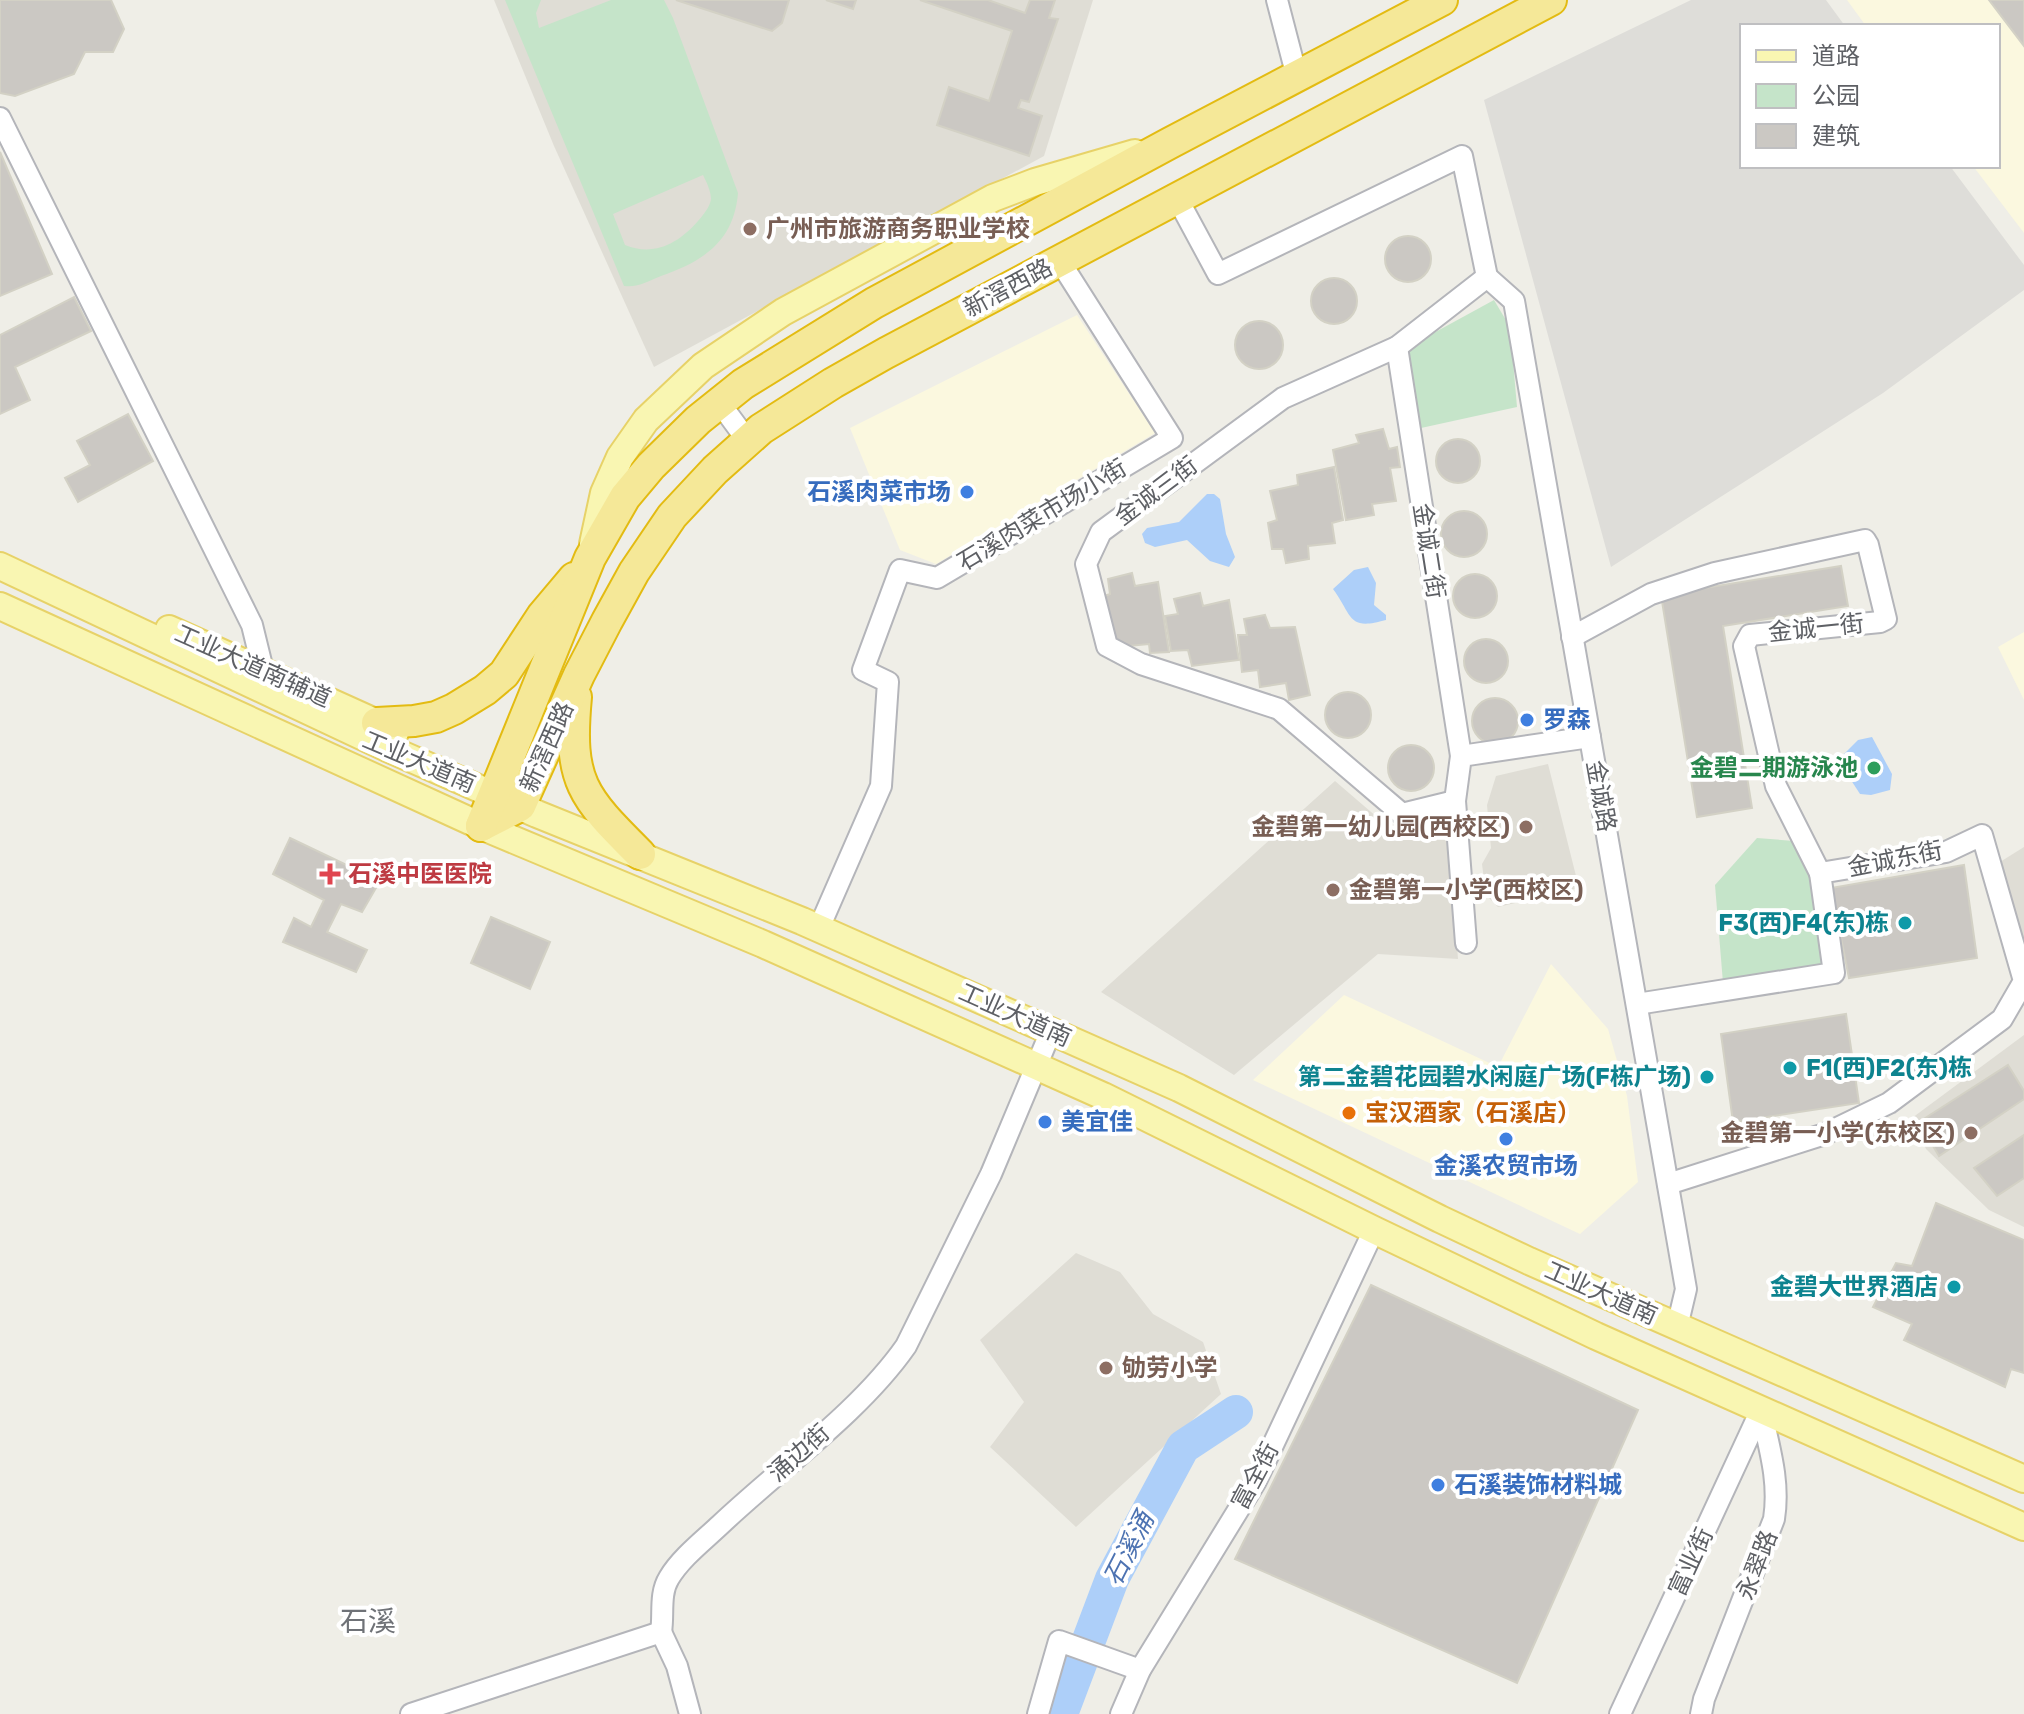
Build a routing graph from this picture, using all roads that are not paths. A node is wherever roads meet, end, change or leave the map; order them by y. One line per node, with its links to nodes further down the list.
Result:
1 (1277, 0): 4 (street)
2 (1442, 0): 4 (highway, 新滘西路)
3 (1551, 0): 7 (highway, 新滘西路)
4 (1297, 77): 6 (highway, 新滘西路)
5 (0, 118): 17 (street)
6 (1170, 143): 11 (highway, 新滘西路); 13 (main road)
7 (1177, 198): 8 (highway, 新滘西路); 9 (street)
8 (1059, 260): 12 (highway, 新滘西路); 27 (street, 石溪肉菜市场小街)
9 (1487, 277): 10 (street, 金诚三街); 16 (street, 金诚路)
10 (1397, 347): 21 (street, 金诚二街); 23 (street, 金诚三街)
11 (719, 402): 12 (street); 13 (highway, 新滘西路)
12 (747, 440): 18 (highway, 新滘西路)
13 (590, 558): 19 (highway); 22 (highway, 新滘西路)
14 (0, 566): 17 (main road, 工业大道南辅道); 22 (main road, 工业大道南)
15 (0, 606): 24 (main road)
16 (1572, 637): 20 (street, 金诚路); 26 (street, 金诚一街)
17 (263, 670): 19 (main road, 工业大道南辅道)
18 (579, 675): 22 (highway, 新滘西路); 25 (highway)
19 (377, 723): 22 (main road, 工业大道南辅道)
20 (1590, 737): 21 (street); 29 (street, 金诚路)
21 (1461, 756): 23 (street)
22 (507, 800): 24 (highway, 新滘西路); 25 (main road, 工业大道南)
23 (1455, 801): 28 (street)
24 (481, 826): 31 (main road)
25 (640, 854): 27 (main road, 工业大道南)
26 (1820, 873): 29 (street, 金诚东街); 32 (street, 金诚东街)
27 (819, 928): 30 (main road, 工业大道南)
28 (1466, 943)
29 (1637, 1004): 32 (street, 金诚路)
30 (1051, 1031): 31 (street, 涌边街); 34 (main road, 工业大道南)
31 (1036, 1065): 33 (main road); 40 (street, 涌边街)
32 (1668, 1184): 34 (street, 金诚路)
33 (1374, 1230): 36 (main road); 41 (street, 富全街)
34 (1677, 1327): 35 (main road, 工业大道南)
35 (1778, 1371): 36 (main road); 37 (main road, 工业大道南)
36 (1761, 1410): 38 (main road); 46 (street, 富业街); 47 (street, 永翠路)
37 (2017, 1476): 38 (main road)
38 (1991, 1512): 39 (main road)
39 (2024, 1527)
40 (661, 1632): 42 (street); 43 (street)
41 (1140, 1670): 44 (street); 45 (street, 富全街)
42 (411, 1714)
43 (690, 1714)
44 (1038, 1714)
45 (1121, 1714)
46 (1620, 1714)
47 (1701, 1714)

